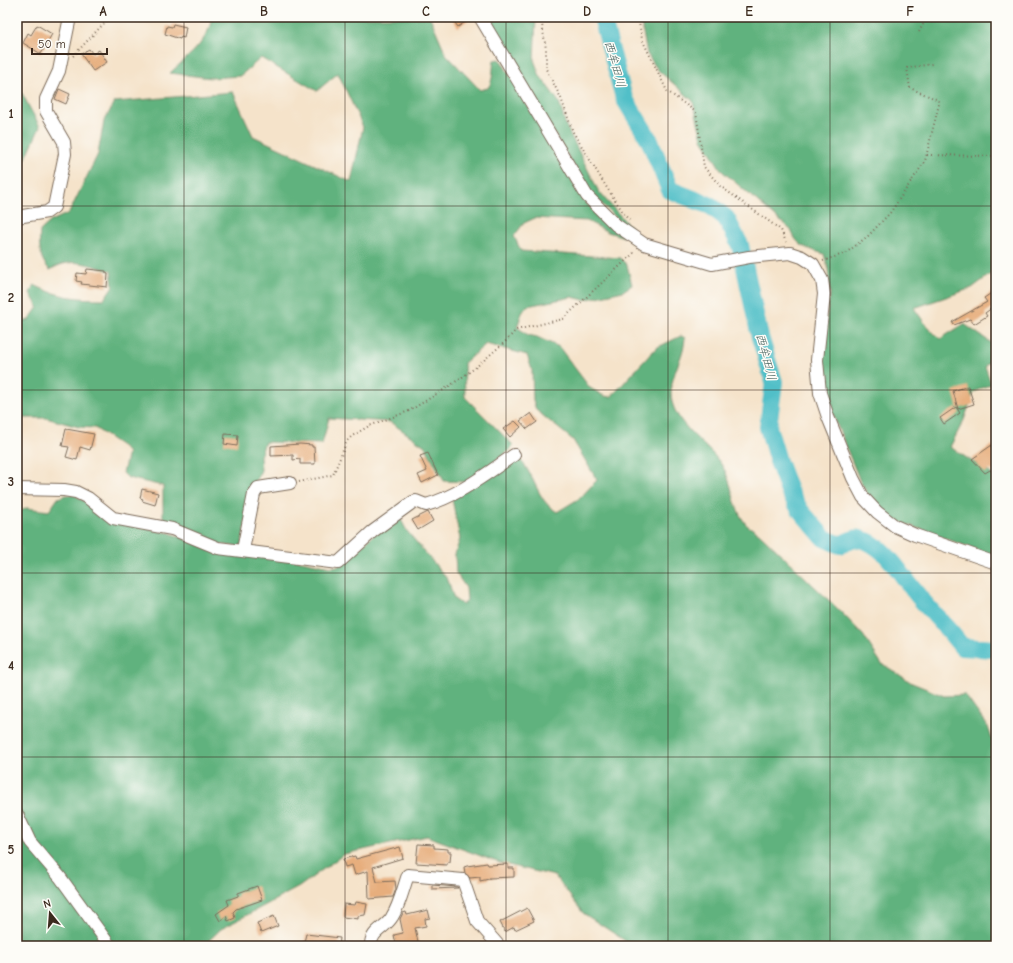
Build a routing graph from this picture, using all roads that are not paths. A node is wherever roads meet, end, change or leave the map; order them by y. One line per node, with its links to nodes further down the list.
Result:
1 (70, 17): 3 (street)
2 (480, 17): 8 (street)
3 (17, 217)
4 (514, 455): 7 (street)
5 (290, 483): 7 (street)
6 (17, 489): 7 (street)
7 (243, 550)
8 (996, 563)
9 (17, 814): 10 (street)
10 (110, 946)
11 (371, 946): 12 (street)
12 (499, 946)

